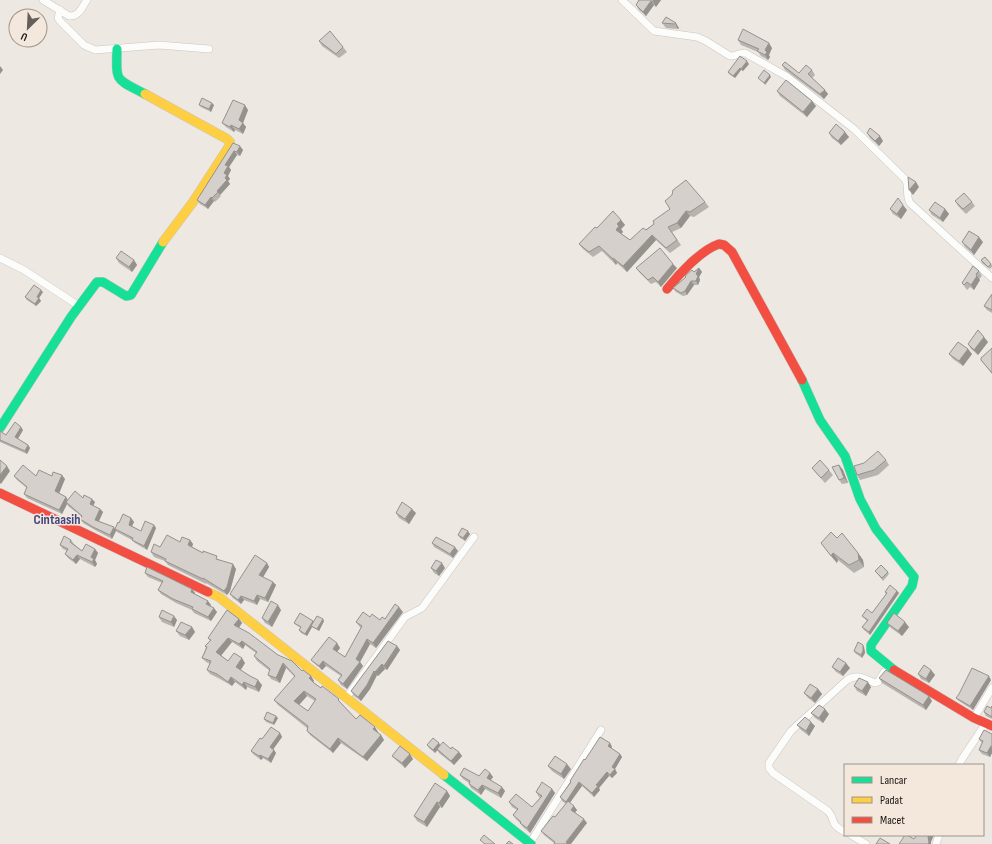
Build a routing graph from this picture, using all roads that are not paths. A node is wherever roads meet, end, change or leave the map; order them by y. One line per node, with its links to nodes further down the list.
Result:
1 (43, 0): 4 (street)
2 (87, 0): 4 (street)
3 (622, 0): 8 (street)
4 (60, 10): 5 (street)
5 (117, 49): 6 (street); 10 (street)
6 (209, 49)
7 (0, 258): 10 (street)
8 (992, 278)
9 (667, 289): 14 (street)
10 (79, 306): 11 (street)
11 (0, 428)
12 (0, 493): 16 (street)
13 (474, 536): 16 (street)
14 (891, 668): 17 (street); 21 (street)
15 (992, 688): 17 (street)
16 (346, 698): 23 (street)
17 (974, 718): 18 (street)
18 (989, 725): 20 (street)
19 (602, 730): 23 (street)
20 (960, 764)
21 (844, 831)
22 (853, 836): 24 (street)
23 (530, 843)
24 (866, 844)

